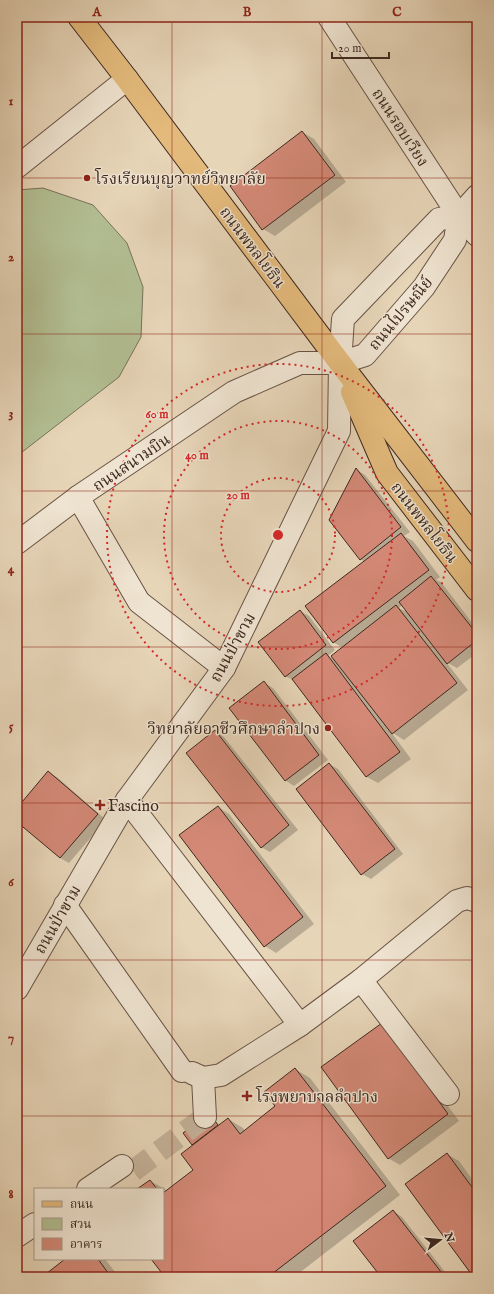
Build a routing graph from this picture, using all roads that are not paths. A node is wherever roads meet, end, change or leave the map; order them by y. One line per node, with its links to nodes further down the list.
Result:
1 (79, 17): 3 (main road, ถนนพหลโยธิน)
2 (329, 17): 6 (street, ถนนรอบเวียง)
3 (127, 79): 4 (street); 8 (main road, ถนนพหลโยธิน)
4 (17, 167)
5 (477, 196): 6 (street)
6 (459, 216): 7 (street, ถนนรอบเวียง); 8 (street, ถนนไปรษณีย์); 8 (street, ถนนไปรษณีย์)
7 (477, 235)
8 (340, 363): 9 (street, ถนนสนามบิน); 10 (main road, ถนนพหลโยธิน); 12 (main road, ถนนพหลโยธิน); 13 (street, ถนนป่าขาม)
9 (78, 497): 11 (street, ถนนสนามบิน); 13 (street)
10 (477, 541)
11 (17, 543)
12 (477, 590)
13 (224, 668): 14 (street, ถนนป่าขาม)
14 (127, 800): 16 (street, ถนนป่าขาม); 19 (street)
15 (477, 901): 17 (street)
16 (65, 905): 18 (street, ถนนป่าขาม); 20 (street)
17 (361, 980): 19 (street); 21 (street)
18 (17, 989)
19 (300, 1025): 20 (street)
20 (193, 1074): 22 (street)
21 (448, 1094)
22 (205, 1118)
23 (121, 1166): 24 (street)
24 (89, 1188)
25 (34, 1225): 26 (street)
26 (17, 1236)

